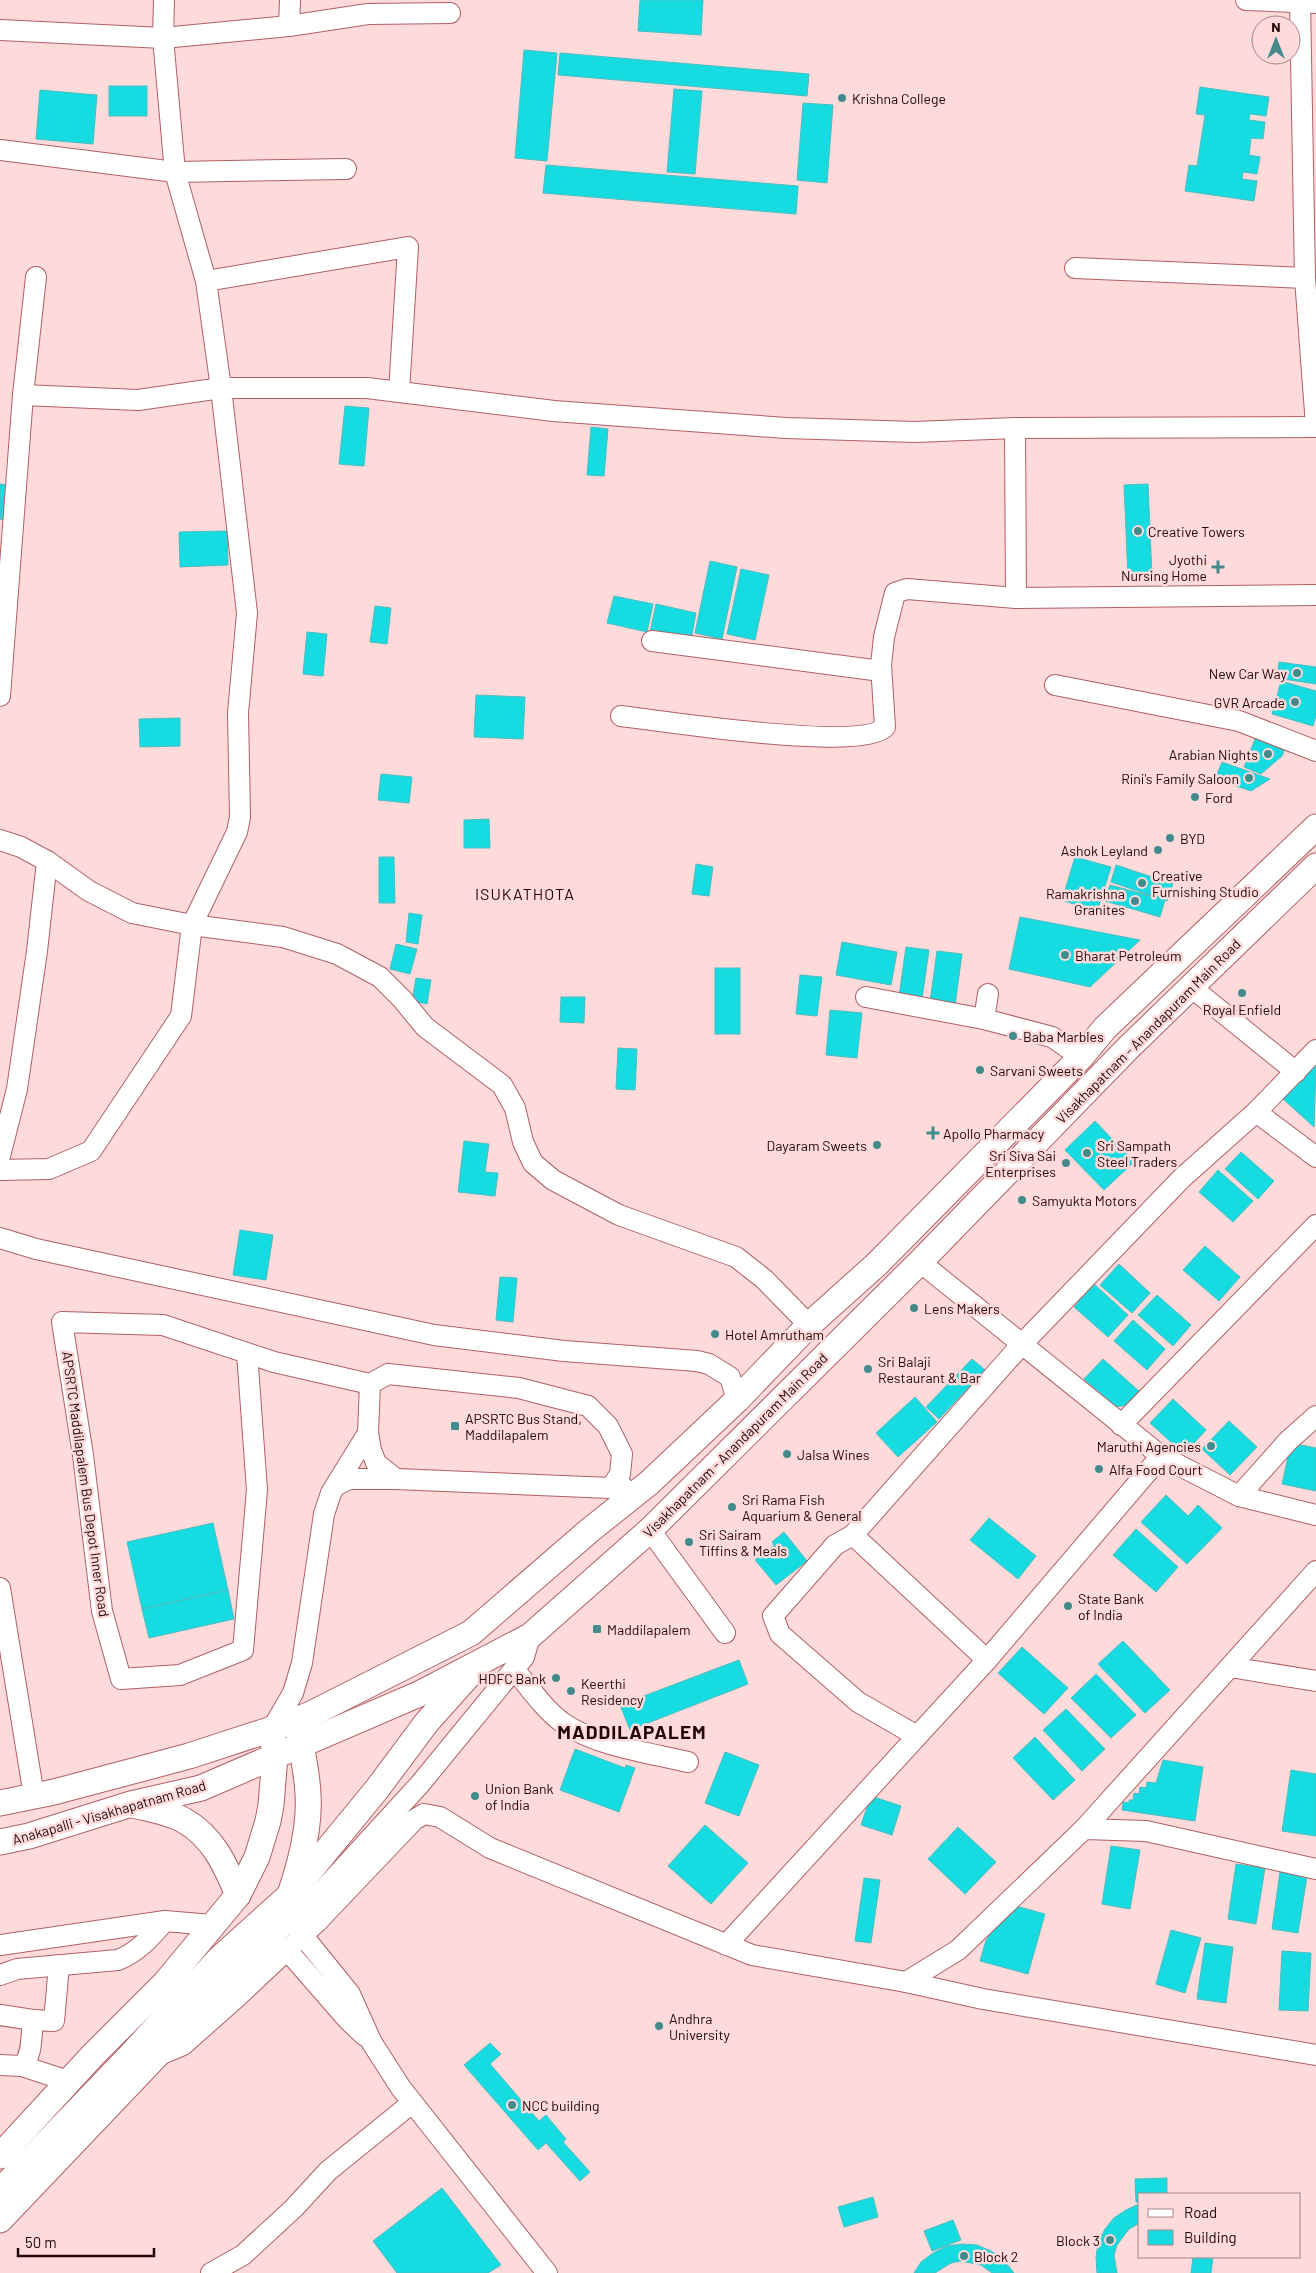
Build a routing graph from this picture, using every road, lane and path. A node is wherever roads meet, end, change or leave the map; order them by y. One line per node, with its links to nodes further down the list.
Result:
1 (164, 0): 8 (street)
2 (290, 0): 6 (street)
3 (1246, 0): 4 (street)
4 (1305, 2): 12 (street)
5 (450, 12): 6 (street)
6 (289, 26): 8 (street)
7 (0, 30): 8 (street)
8 (163, 38): 11 (street)
9 (0, 150): 11 (street)
10 (346, 169): 11 (street)
11 (174, 172): 16 (street)
12 (1309, 173): 15 (street)
13 (1075, 268): 15 (street)
14 (36, 277): 19 (street)
15 (1305, 278): 20 (street)
16 (206, 281): 17 (street); 18 (street)
17 (220, 388): 18 (street); 19 (street); 35 (street)
18 (399, 392): 21 (street)
19 (24, 395): 22 (street)
20 (1316, 426): 21 (street)
21 (1015, 428): 24 (street)
22 (9, 480): 28 (street)
23 (1316, 595): 24 (street)
24 (1016, 598): 26 (street)
25 (652, 641): 26 (street)
26 (881, 672): 29 (street)
27 (1055, 685): 30 (street)
28 (0, 696)
29 (621, 716)
30 (1316, 751)
31 (1316, 827): 41 (main road, Visakhapatnam - Anandapuram Main Road)
32 (0, 840): 33 (street)
33 (47, 862): 35 (street); 44 (street)
34 (1316, 866): 36 (main road, Visakhapatnam - Anandapuram Main Road)
35 (192, 925): 46 (street); 50 (street)
36 (1191, 987): 42 (street); 49 (main road, Visakhapatnam - Anandapuram Main Road)
37 (988, 994): 39 (street)
38 (866, 997): 39 (street)
39 (984, 1019): 41 (street)
40 (1316, 1050): 42 (street)
41 (1081, 1057): 50 (main road, Visakhapatnam - Anandapuram Main Road)
42 (1296, 1072): 43 (street)
43 (1256, 1112): 45 (street); 51 (street)
44 (0, 1156)
45 (1316, 1157)
46 (0, 1170)
47 (1316, 1226): 56 (street)
48 (0, 1238): 54 (street)
49 (920, 1262): 51 (street); 65 (main road, Visakhapatnam - Anandapuram Main Road)
50 (809, 1325): 54 (main road, Visakhapatnam - Anandapuram Main Road)
51 (1022, 1344): 56 (street); 66 (street)
52 (247, 1353): 52 (street, APSRTC Maddilapalem Bus Depot Inner Road); 53 (street, APSRTC Maddilapalem Bus Depot Inner Road)
53 (370, 1384): 57 (street); 62 (street)
54 (737, 1400): 60 (main road, Visakhapatnam - Anandapuram Main Road)
55 (1316, 1416): 63 (street)
56 (1121, 1425): 58 (street)
57 (368, 1433): 59 (street); 61 (street)
58 (1161, 1456): 63 (street); 71 (street)
59 (396, 1479): 61 (street); 62 (street)
60 (649, 1483): 62 (street); 77 (main road, Visakhapatnam - Anandapuram Main Road)
61 (339, 1484): 76 (street)
62 (611, 1488)
63 (1240, 1496): 64 (street)
64 (1316, 1515)
65 (650, 1530): 69 (street); 70 (main road, Visakhapatnam - Anandapuram Main Road)
66 (853, 1536): 71 (street); 79 (street)
67 (1316, 1571): 73 (street)
68 (0, 1588): 83 (street)
69 (725, 1633)
70 (530, 1636): 72 (main road, Visakhapatnam - Anandapuram Main Road); 74 (street)
71 (987, 1660): 79 (street)
72 (479, 1664): 80 (main road, Anakapalli - Visakhapatnam Road); 89 (main road)
73 (1230, 1666): 75 (street); 86 (street)
74 (514, 1669): 82 (street); 93 (street)
75 (1316, 1680)
76 (293, 1693): 77 (street); 78 (street)
77 (297, 1719): 78 (main road, Visakhapatnam - Anandapuram Main Road); 80 (main road)
78 (272, 1729): 81 (main road); 83 (main road)
79 (917, 1736): 95 (street)
80 (301, 1745): 81 (main road, Anakapalli - Visakhapatnam Road); 89 (main road)
81 (275, 1756): 85 (main road, Anakapalli - Visakhapatnam Road); 90 (main road)
82 (688, 1762)
83 (34, 1796): 84 (main road)
84 (0, 1803)
85 (131, 1804): 87 (main road, Anakapalli - Visakhapatnam Road); 90 (main road)
86 (1084, 1829): 88 (street); 99 (street)
87 (0, 1842)
88 (1316, 1869)
89 (291, 1894): 93 (street); 103 (main road); 110 (main road)
90 (238, 1895): 92 (main road)
91 (165, 1922): 92 (street); 94 (street); 97 (street)
92 (212, 1925): 107 (main road)
93 (299, 1931): 95 (street); 96 (street); 102 (street)
94 (0, 1945)
95 (726, 1945): 99 (street)
96 (287, 1950): 102 (street); 103 (street)
97 (59, 1965): 98 (street); 101 (street)
98 (0, 1975)
99 (906, 1982): 104 (street)
100 (0, 2016): 101 (street)
101 (33, 2020): 106 (street)
102 (372, 2042): 108 (street)
103 (159, 2055): 111 (main road)
104 (1316, 2055)
105 (0, 2065): 106 (street)
106 (22, 2066): 107 (street)
107 (68, 2081): 109 (main road)
108 (412, 2103): 112 (street); 113 (street)
109 (0, 2156)
110 (0, 2191)
111 (0, 2220)
112 (211, 2273)
113 (547, 2273)

